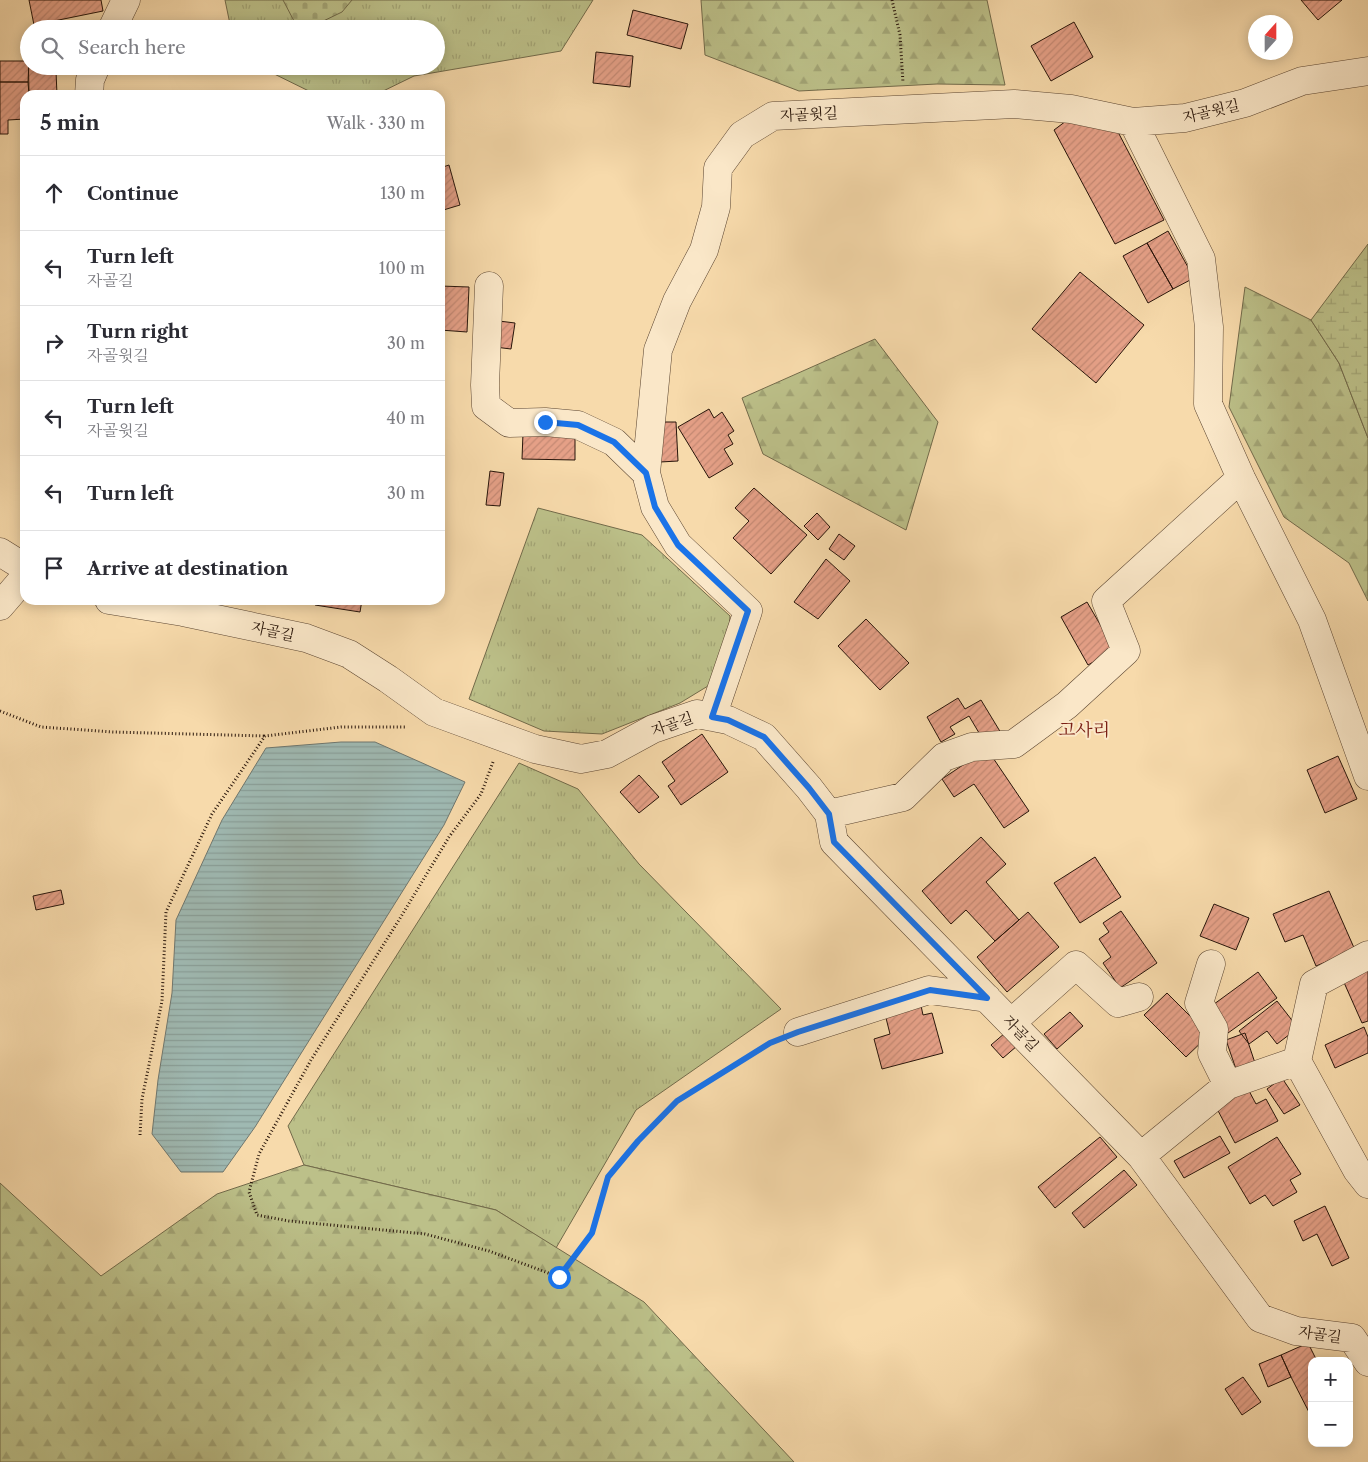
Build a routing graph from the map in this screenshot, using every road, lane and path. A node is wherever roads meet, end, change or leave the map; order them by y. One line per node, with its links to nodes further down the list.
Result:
1 (126, 0): 3 (street)
2 (892, 0): 7 (path)
3 (116, 20)
4 (1368, 71): 8 (street, 자골윗길)
5 (92, 75): 6 (street)
6 (89, 90)
7 (903, 110): 8 (street, 자골윗길); 10 (street, 자골윗길)
8 (1133, 122): 11 (street)
9 (490, 286): 10 (street)
10 (646, 473): 18 (street, 자골윗길)
11 (1241, 478): 22 (street); 23 (street)
12 (0, 552): 13 (street)
13 (20, 563)
14 (20, 583): 16 (street)
15 (140, 605): 21 (street, 자골길)
16 (0, 606)
17 (0, 710): 20 (path)
18 (712, 717): 21 (street, 자골길); 23 (street, 자골길)
19 (409, 727): 20 (path)
20 (265, 736): 32 (path)
21 (503, 737): 29 (path)
22 (1368, 776)
23 (829, 814): 27 (street, 자골길)
24 (1368, 955): 30 (street)
25 (1211, 964): 31 (street)
26 (1139, 997): 28 (street)
27 (987, 998): 28 (street, 자골길); 29 (street)
28 (1011, 1023): 33 (street, 자골길)
29 (798, 1032)
30 (1296, 1061): 31 (street); 34 (street)
31 (1228, 1084): 33 (street)
32 (140, 1135)
33 (1141, 1156): 35 (street, 자골길)
34 (1368, 1184)
35 (1368, 1362)

